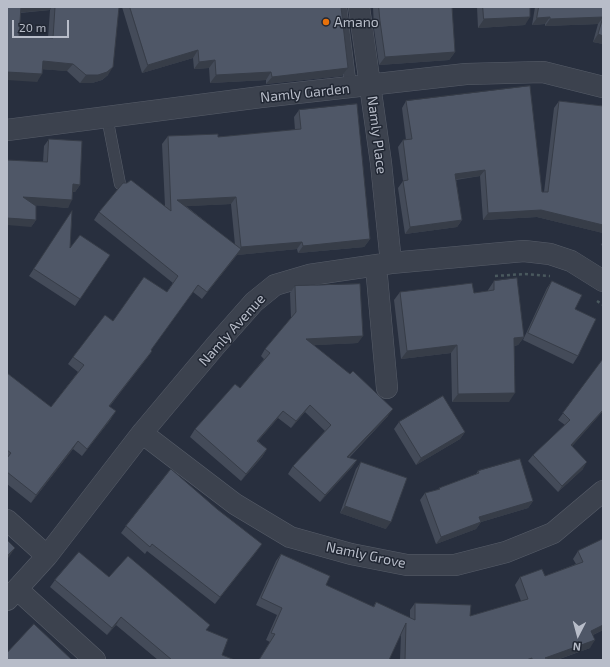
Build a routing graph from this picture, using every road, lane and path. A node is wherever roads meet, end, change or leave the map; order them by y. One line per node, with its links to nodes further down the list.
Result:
1 (341, 7): 3 (lane, Namly Place)
2 (359, 7): 3 (street, Namly Place)
3 (361, 87): 4 (street, Namly Garden); 5 (street, Namly Garden); 8 (street, Namly Place)
4 (603, 87)
5 (107, 118): 6 (street, Namly Garden); 7 (lane)
6 (7, 130)
7 (120, 184)
8 (383, 265): 11 (street, Namly Avenue); 13 (street, Namly Place); 14 (street, Namly Avenue)
9 (494, 276): 10 (path)
10 (551, 276)
11 (597, 289): 12 (path)
12 (603, 305)
13 (387, 388)
14 (142, 433): 15 (street, Namly Grove); 17 (street, Namly Avenue)
15 (603, 491)
16 (7, 520): 17 (street)
17 (47, 556): 18 (street, Namly Avenue)
18 (12, 595): 19 (street)
19 (95, 660)

